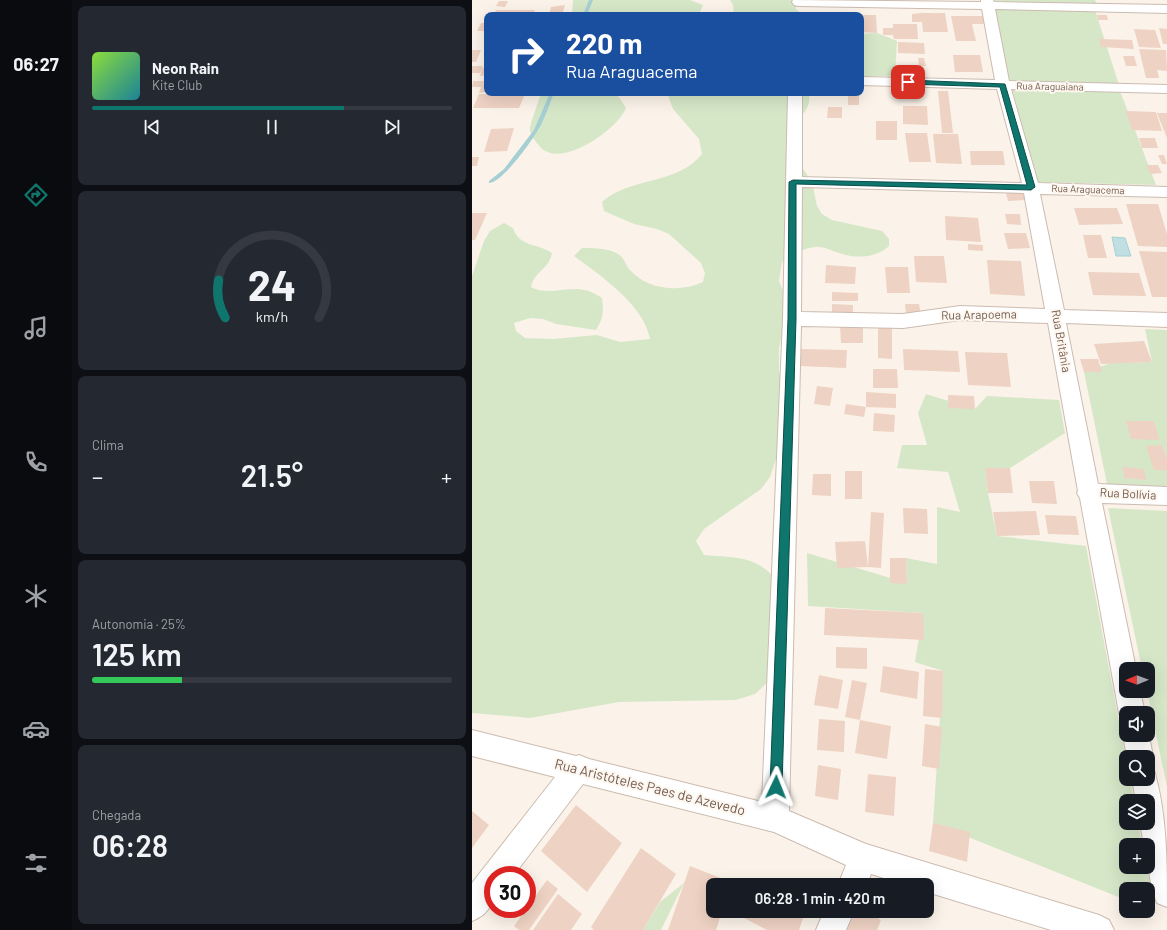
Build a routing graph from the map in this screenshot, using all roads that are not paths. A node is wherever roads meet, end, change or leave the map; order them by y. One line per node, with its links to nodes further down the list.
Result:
1 (798, 1): 2 (street); 4 (street)
2 (987, 3): 3 (street); 6 (street, Rua Britânia)
3 (1167, 9)
4 (798, 12)
5 (864, 81): 6 (street, Rua Araguaiana)
6 (1003, 85): 7 (street, Rua Araguaiana); 10 (street, Rua Britânia)
7 (1167, 89)
8 (795, 96): 9 (street)
9 (793, 182): 10 (street, Rua Araguacema); 13 (street)
10 (1031, 187): 11 (street, Rua Araguacema); 12 (street, Rua Britânia)
11 (1167, 192)
12 (1056, 315): 13 (street, Rua Arapoema); 14 (street, Rua Arapoema); 15 (street, Rua Britânia)
13 (792, 319): 21 (street)
14 (1167, 320)
15 (1088, 492): 16 (street, Rua Bolívia); 17 (street, Rua Britânia)
16 (1167, 496)
17 (1122, 662)
18 (472, 743): 19 (street, Rua Aristóteles Paes de Azevedo)
19 (579, 768): 21 (street, Rua Aristóteles Paes de Azevedo); 23 (street)
20 (1146, 786): 26 (street)
21 (775, 819): 22 (street, Rua Aristóteles Paes de Azevedo)
22 (864, 858): 24 (street); 30 (street, Rua Aristóteles Paes de Azevedo)
23 (503, 866)
24 (855, 878)
25 (484, 891): 27 (street)
26 (1167, 893)
27 (472, 906)
28 (837, 918): 29 (street)
29 (831, 930)
30 (1099, 930)

